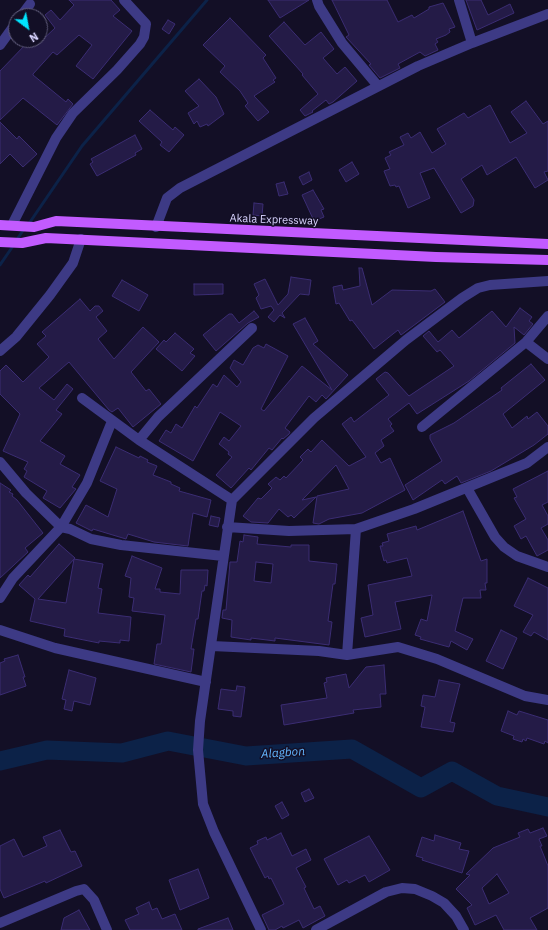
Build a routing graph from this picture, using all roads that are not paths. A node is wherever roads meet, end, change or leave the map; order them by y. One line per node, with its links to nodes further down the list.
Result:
1 (124, 0): 12 (street)
2 (317, 0): 10 (street)
3 (459, 0): 8 (street)
4 (30, 4): 5 (street)
5 (27, 8)
6 (548, 14): 8 (street)
7 (8, 34): 9 (street)
8 (472, 43): 10 (street)
9 (0, 45)
10 (378, 86): 13 (street)
11 (0, 225): 12 (main road, Akala Expressway)
12 (12, 225): 13 (main road, Akala Expressway)
13 (156, 227): 14 (main road, Akala Expressway)
14 (235, 230): 16 (main road, Akala Expressway); 19 (main road)
15 (81, 239): 17 (main road); 19 (main road); 26 (street)
16 (461, 240): 18 (main road, Akala Expressway); 20 (main road)
17 (0, 242)
18 (548, 244)
19 (233, 247): 20 (main road)
20 (458, 258): 21 (main road)
21 (548, 260)
22 (548, 280): 35 (street)
23 (548, 316): 25 (street)
24 (252, 328): 31 (street)
25 (526, 342): 27 (street); 30 (street)
26 (0, 351)
27 (548, 359)
28 (82, 398): 29 (street)
29 (112, 421): 31 (street); 36 (street)
30 (422, 427)
31 (139, 440): 35 (street)
32 (548, 447): 34 (street)
33 (0, 462): 36 (street)
34 (467, 488): 38 (street); 40 (street)
35 (232, 500): 37 (street)
36 (61, 527): 39 (street); 41 (street)
37 (227, 527): 38 (street); 39 (street)
38 (356, 529): 44 (street)
39 (223, 556): 43 (street)
40 (548, 567)
41 (0, 598)
42 (0, 630): 45 (street)
43 (212, 646): 44 (street); 45 (street)
44 (347, 655): 46 (street)
45 (206, 682): 49 (street)
46 (548, 700)
47 (0, 923): 48 (street)
48 (107, 930)
49 (261, 930)
50 (316, 930): 51 (street)
51 (464, 930)

